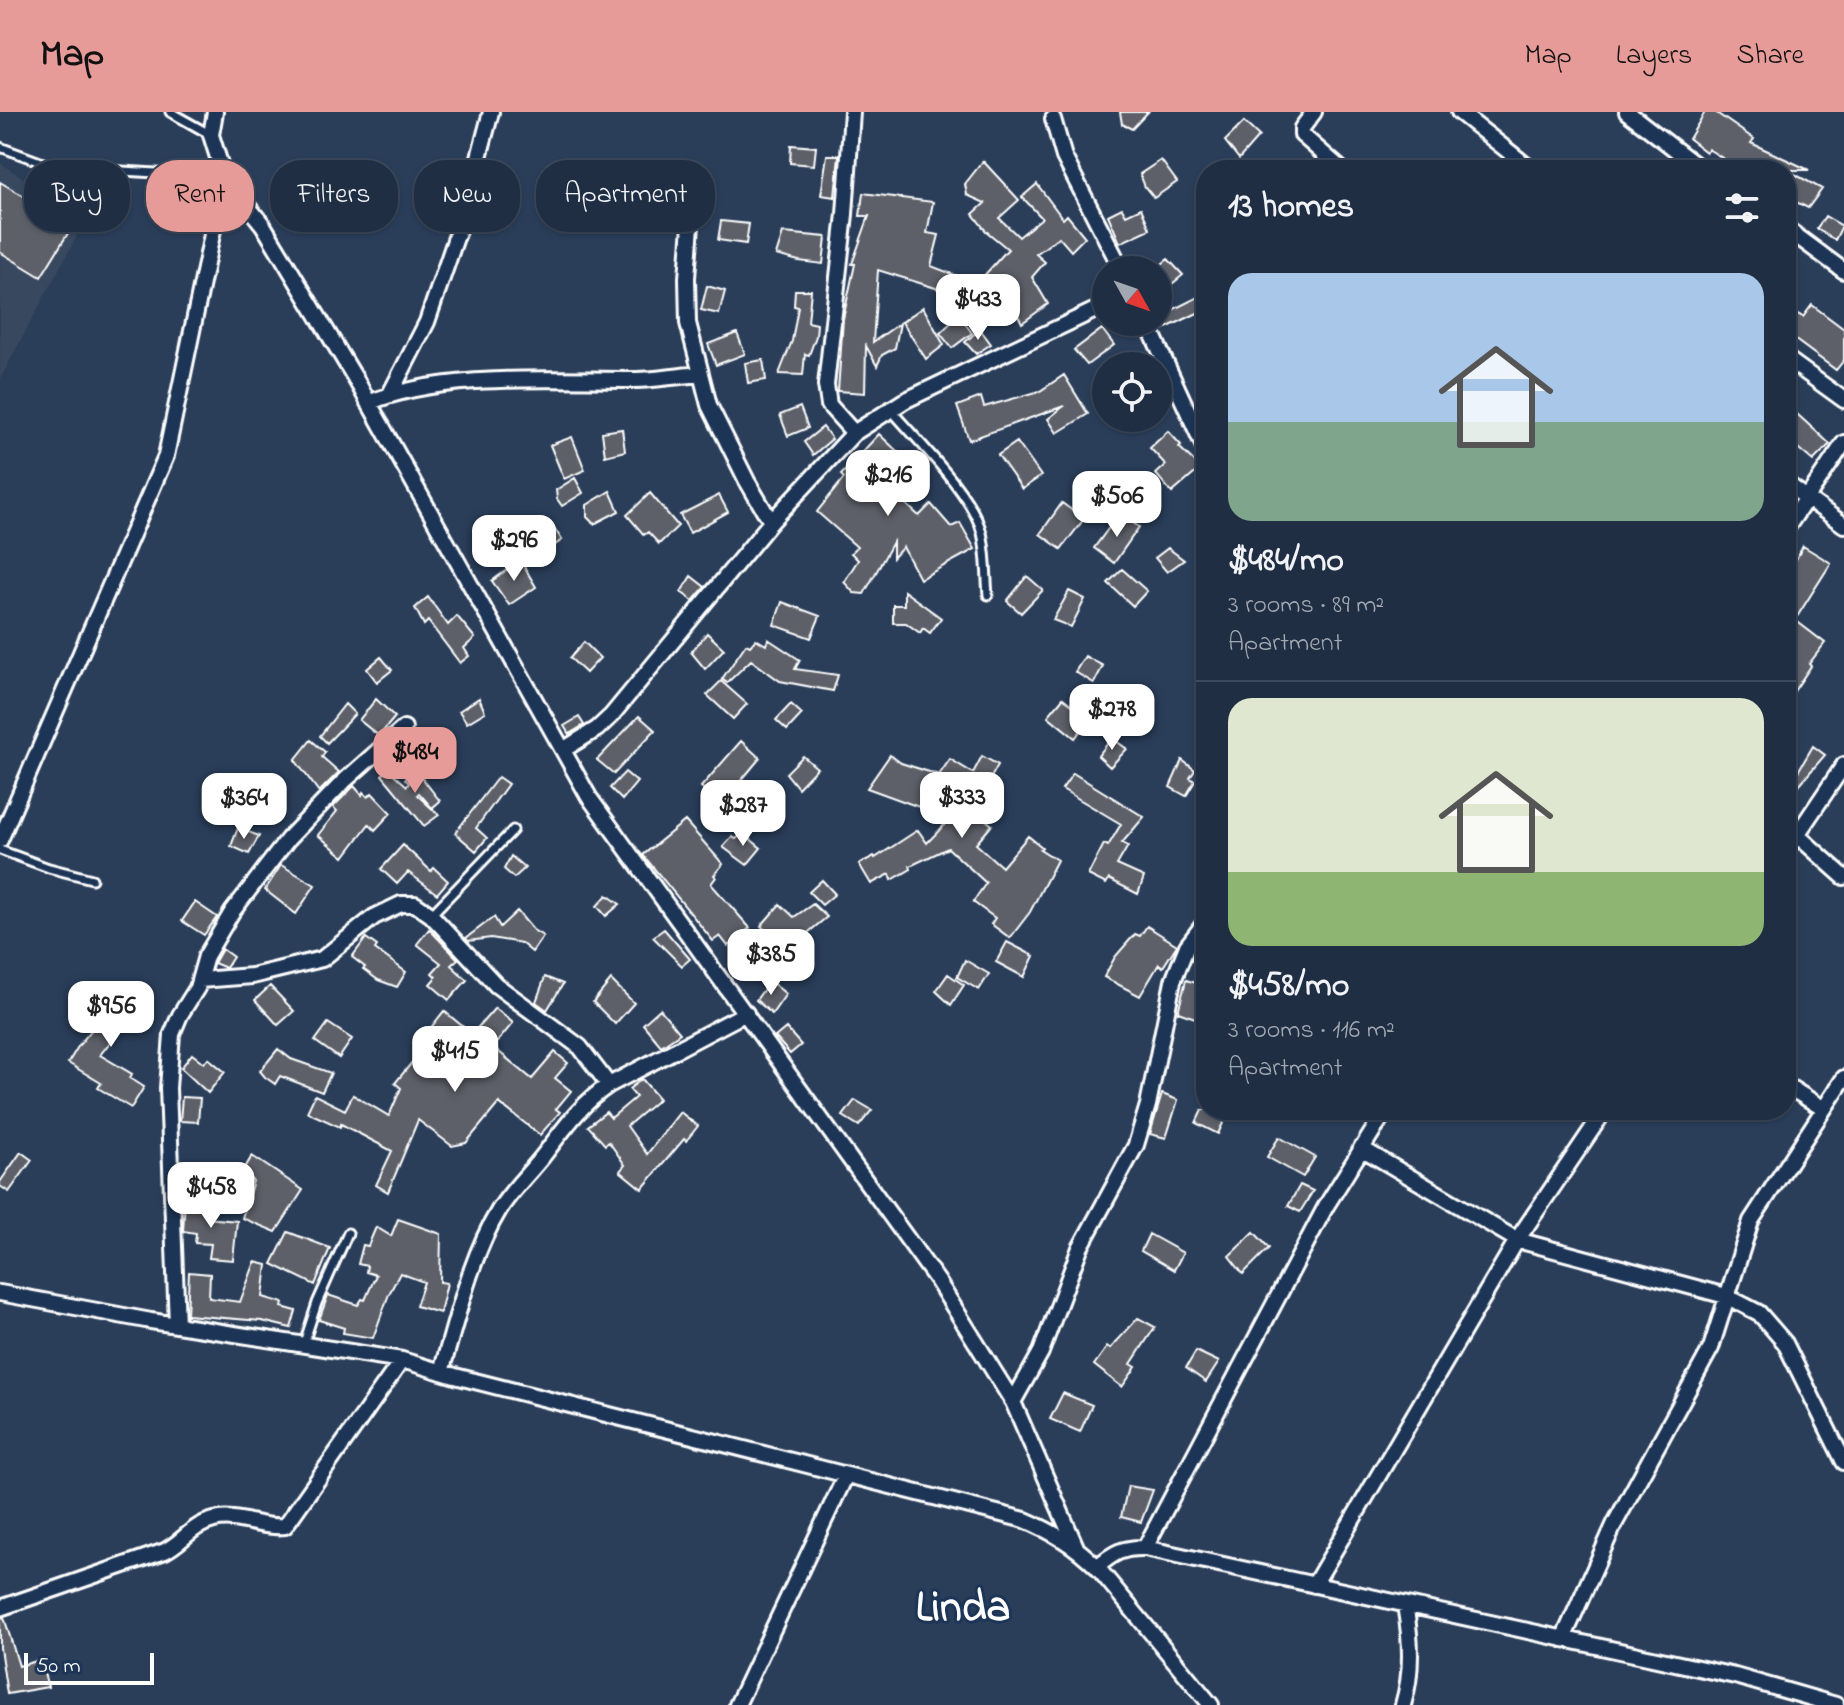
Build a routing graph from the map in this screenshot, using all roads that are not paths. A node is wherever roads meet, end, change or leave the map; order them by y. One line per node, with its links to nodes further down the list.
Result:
1 (170, 112): 9 (lane)
2 (215, 112): 9 (street)
3 (491, 112): 26 (street)
4 (852, 112): 31 (street)
5 (1314, 112): 12 (street)
6 (1459, 112): 13 (street)
7 (1627, 112): 14 (street)
8 (1053, 119): 20 (street)
9 (211, 135): 11 (street)
10 (0, 147): 15 (lane)
11 (219, 160)
12 (1331, 160)
13 (1519, 160)
14 (1676, 160)
15 (146, 172)
16 (254, 214): 28 (street)
17 (213, 232): 44 (street)
18 (690, 232): 25 (street)
19 (1796, 235): 21 (street)
20 (1115, 256)
21 (1844, 271)
22 (1092, 312): 29 (street)
23 (1153, 336): 30 (street)
24 (1796, 365): 27 (street)
25 (700, 374): 26 (street); 36 (street)
26 (390, 394): 28 (street)
27 (1844, 400)
28 (368, 403): 40 (street)
29 (890, 409): 31 (street); 38 (lane)
30 (1196, 429)
31 (854, 433): 36 (street)
32 (1844, 443): 34 (street)
33 (1796, 490): 34 (street)
34 (1807, 497): 35 (street); 37 (street)
35 (1796, 514)
36 (771, 522): 40 (street)
37 (1844, 525)
38 (988, 595)
39 (404, 728): 50 (street)
40 (563, 750): 51 (street)
41 (1844, 765): 43 (street)
42 (513, 830): 48 (lane)
43 (1797, 835): 46 (street)
44 (0, 840)
45 (0, 850): 47 (lane)
46 (1844, 877)
47 (92, 879)
48 (431, 915): 50 (street); 53 (street)
49 (1196, 934): 67 (street)
50 (200, 980): 63 (street)
51 (746, 1013): 53 (street); 67 (street)
52 (1844, 1078): 55 (street)
53 (609, 1085): 66 (street)
54 (1796, 1091): 55 (street)
55 (1824, 1109): 62 (street)
56 (1379, 1120): 58 (street)
57 (1598, 1120): 60 (street)
58 (1361, 1148): 60 (street); 71 (street)
59 (348, 1233): 64 (lane)
60 (1517, 1240): 62 (street); 73 (street)
61 (0, 1293): 63 (street)
62 (1726, 1296): 68 (street); 76 (street)
63 (177, 1325): 64 (street)
64 (304, 1343): 65 (street)
65 (402, 1360): 66 (street); 75 (street)
66 (441, 1372): 69 (street)
67 (1013, 1402): 70 (street)
68 (1844, 1462)
69 (846, 1475): 70 (street); 78 (street)
70 (1076, 1547): 72 (street)
71 (1145, 1548): 72 (street); 73 (street)
72 (1097, 1567): 77 (street)
73 (1314, 1585): 74 (street)
74 (1405, 1605): 76 (street); 79 (street)
75 (0, 1608)
76 (1563, 1639): 80 (street)
77 (1207, 1703)
78 (737, 1705)
79 (1403, 1705)
80 (1836, 1705)

